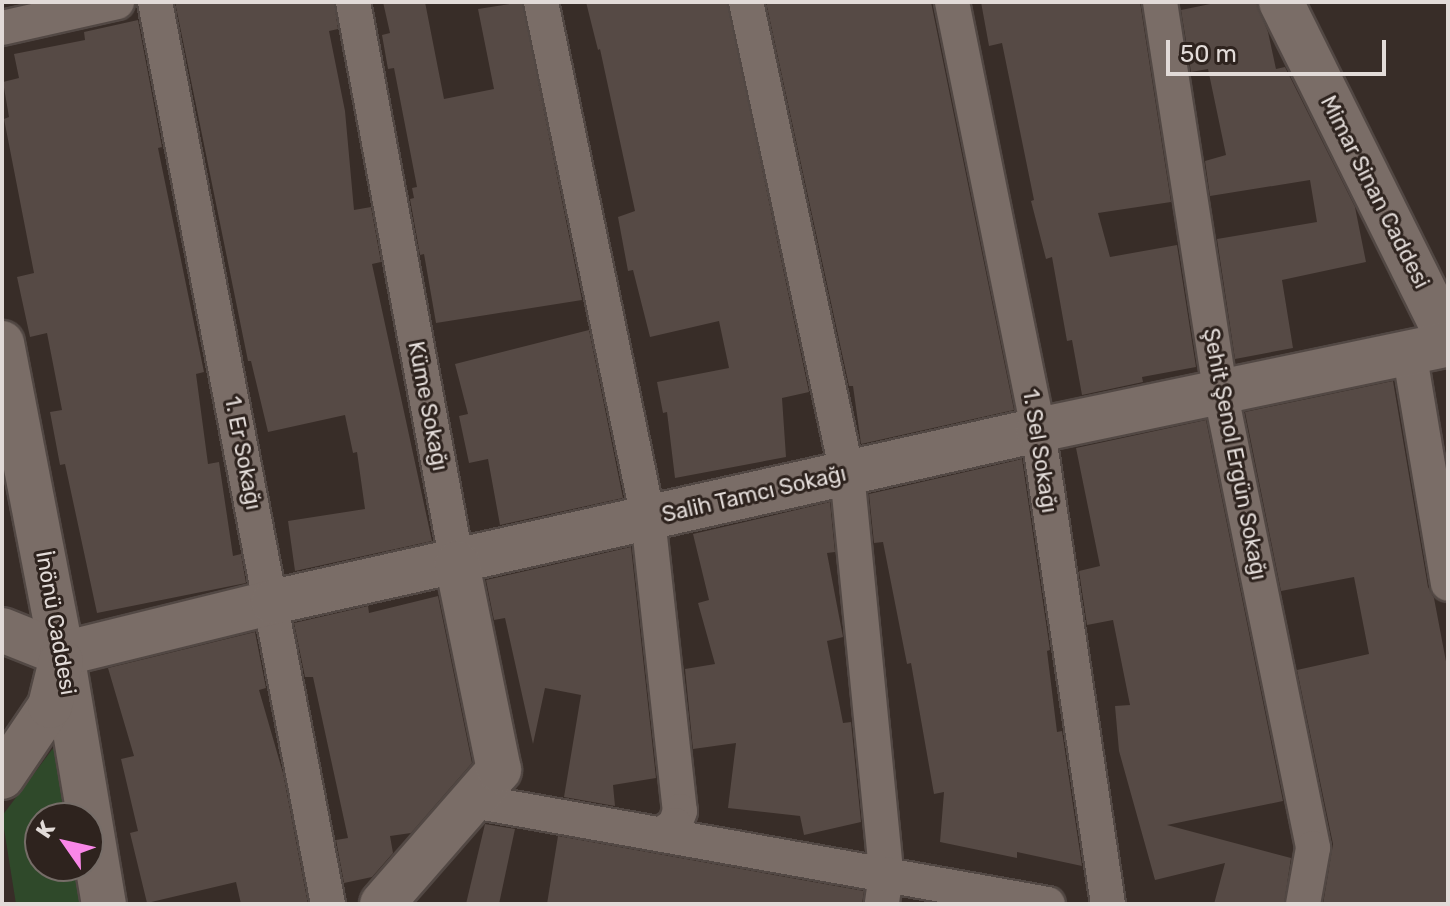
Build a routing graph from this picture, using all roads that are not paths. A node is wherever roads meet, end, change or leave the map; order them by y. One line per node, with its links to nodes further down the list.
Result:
1 (117, 2): 9 (street)
2 (155, 2): 18 (street, 1. Er Sokağı)
3 (353, 2): 16 (street, Küme Sokağı)
4 (541, 2): 15 (street)
5 (746, 2): 14 (street)
6 (952, 2): 13 (street, 1. Sel Sokağı)
7 (1160, 2): 12 (street, Şehit Şenol Ergün Sokağı)
8 (1281, 2): 11 (street, Mimar Sinan Caddesi)
9 (2, 28)
10 (2, 343): 20 (street, İnönü Caddesi)
11 (1435, 344): 12 (street, Salih Tamcı Sokağı); 17 (street)
12 (1220, 390): 13 (street, Salih Tamcı Sokağı); 30 (street, Şehit Şenol Ergün Sokağı)
13 (1038, 430): 14 (street, Salih Tamcı Sokağı); 29 (street, 1. Sel Sokağı)
14 (847, 473): 15 (street, Salih Tamcı Sokağı); 24 (street)
15 (648, 518): 16 (street, Salih Tamcı Sokağı); 23 (street)
16 (457, 563): 18 (street, Salih Tamcı Sokağı); 22 (street, Küme Sokağı)
17 (1448, 584)
18 (273, 602): 20 (street, Salih Tamcı Sokağı); 26 (street, 1. Er Sokağı)
19 (2, 630): 20 (street)
20 (62, 654): 21 (street); 25 (street, İnönü Caddesi)
21 (2, 777)
22 (473, 801): 23 (street); 27 (street)
23 (663, 833): 24 (street)
24 (884, 889): 28 (street)
25 (104, 904)
26 (328, 904)
27 (382, 904)
28 (1048, 904)
29 (1108, 904)
30 (1303, 904)

